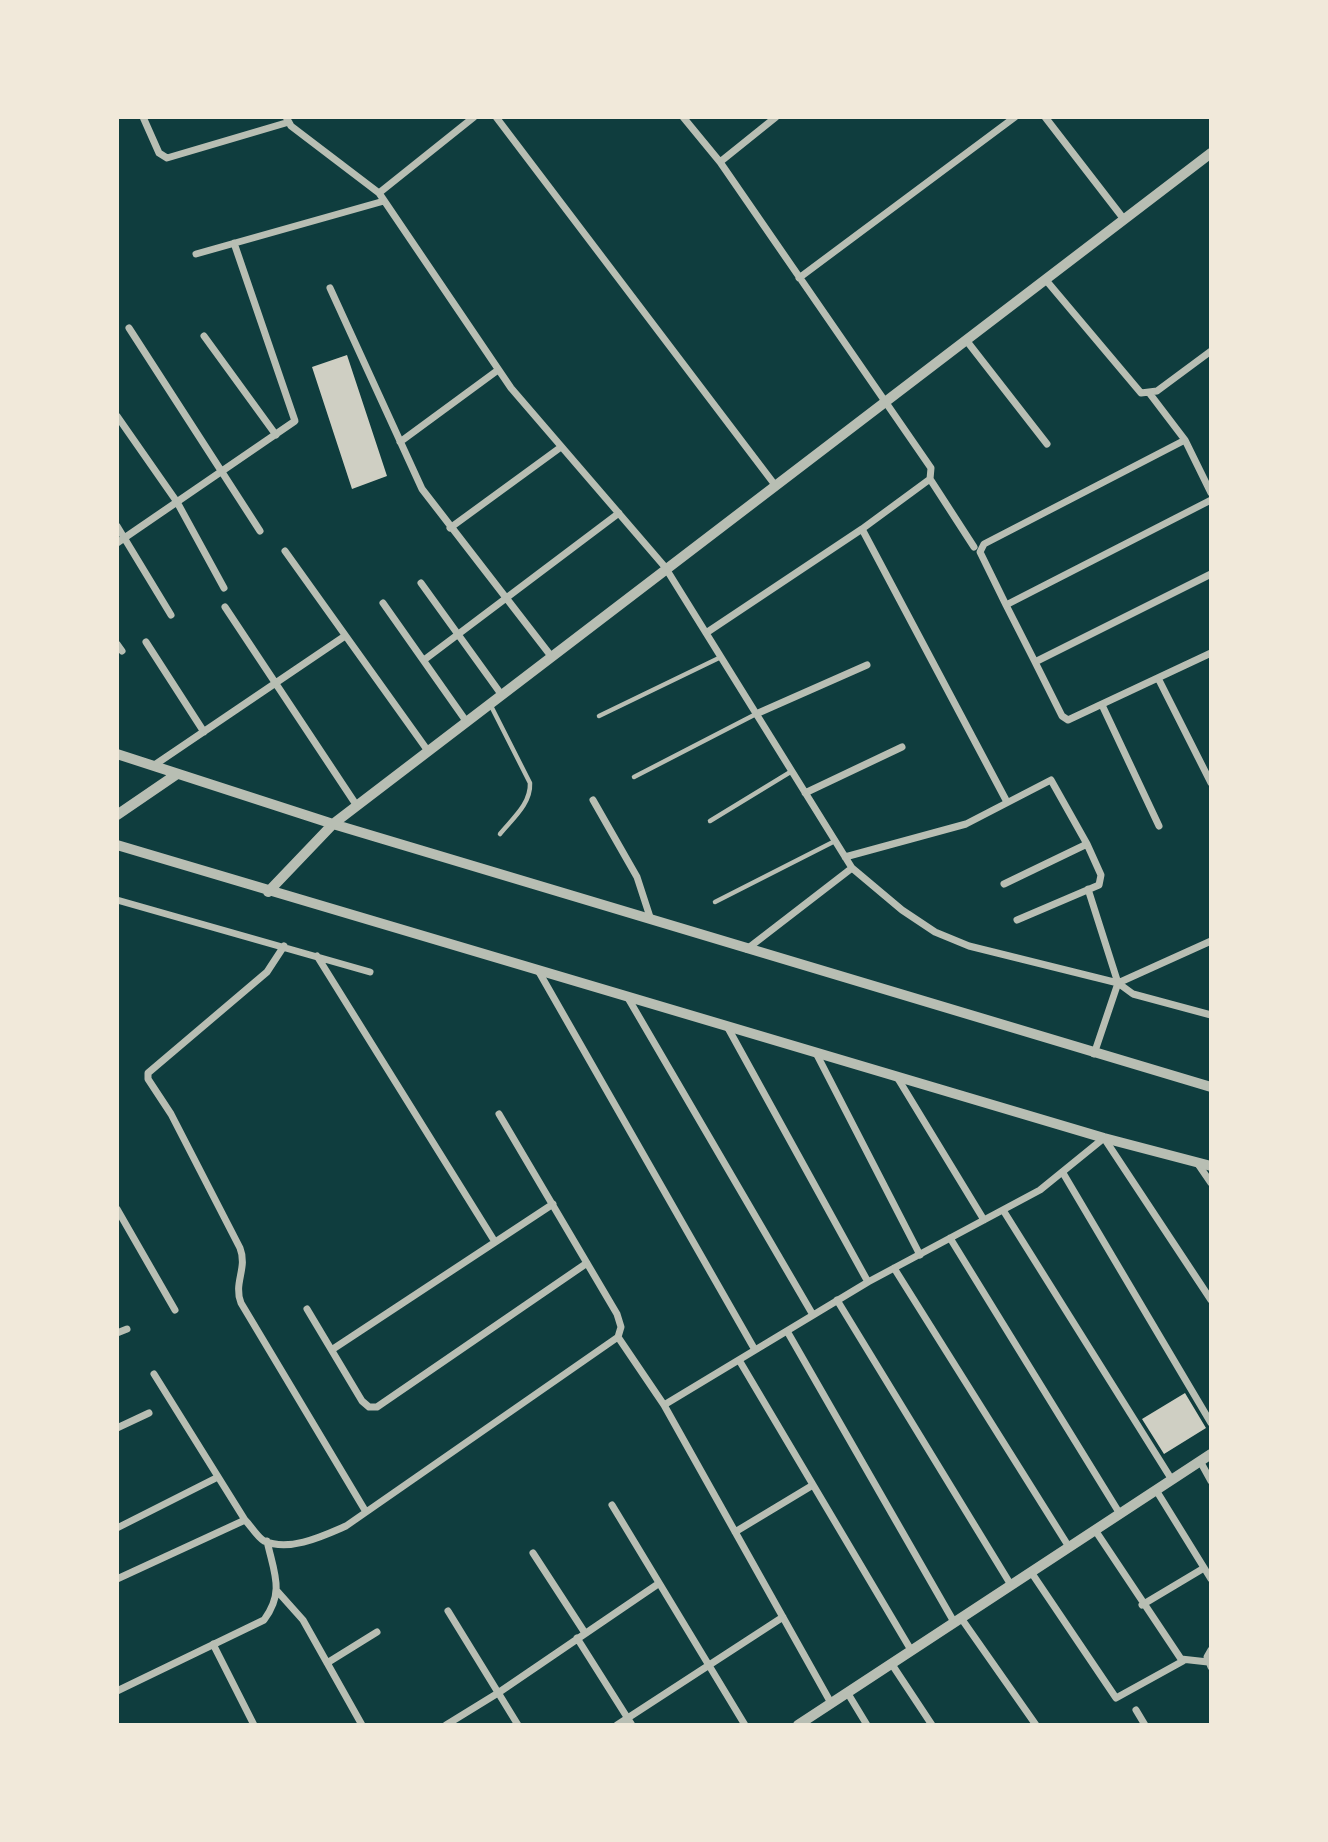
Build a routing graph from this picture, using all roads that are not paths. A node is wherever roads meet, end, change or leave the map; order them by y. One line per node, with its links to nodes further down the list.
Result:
1 (143, 117): 8 (street)
2 (474, 117): 11 (street)
3 (496, 117): 34 (street)
4 (683, 117): 10 (street)
5 (776, 117): 10 (street)
6 (1015, 117): 16 (street)
7 (1045, 117): 13 (street)
8 (288, 119): 11 (street)
9 (1211, 153): 13 (street)
10 (720, 162): 16 (street)
11 (379, 194): 12 (street)
12 (384, 201): 14 (street); 23 (street)
13 (1123, 218): 17 (street)
14 (234, 243): 15 (street); 27 (street)
15 (196, 254)
16 (799, 278): 25 (street)
17 (1045, 279): 21 (street); 24 (street)
18 (330, 288): 29 (street)
19 (129, 328): 32 (street)
20 (204, 336): 27 (street)
21 (967, 340): 25 (street); 30 (street)
22 (1211, 351): 24 (street)
23 (498, 370): 29 (street); 31 (street)
24 (1150, 394): 28 (street)
25 (885, 404): 33 (street); 34 (street)
26 (117, 416): 37 (street)
27 (276, 435): 32 (street)
28 (1185, 440): 35 (street); 53 (street)
29 (400, 442): 40 (street)
30 (1047, 444)
31 (561, 447): 38 (street); 40 (street)
32 (222, 471): 37 (street); 42 (street)
33 (930, 479): 41 (street); 45 (street)
34 (775, 485): 47 (street)
35 (1211, 493)
36 (1211, 500): 53 (street)
37 (177, 502): 43 (street); 50 (street)
38 (619, 513): 47 (street); 51 (street)
39 (117, 526): 43 (street)
40 (450, 528): 51 (street)
41 (862, 529): 57 (street); 85 (street)
42 (260, 531)
43 (125, 537): 44 (street); 55 (street)
44 (117, 543)
45 (974, 547)
46 (285, 551): 58 (street)
47 (666, 567): 57 (street); 61 (street)
48 (1211, 574): 64 (street)
49 (421, 583): 56 (street)
50 (224, 588)
51 (507, 600): 56 (street); 61 (street)
52 (383, 603): 63 (street)
53 (1006, 605): 64 (street)
54 (225, 607): 67 (street)
55 (171, 615)
56 (457, 633): 63 (street); 68 (street)
57 (706, 633): 62 (street)
58 (345, 636): 67 (street); 76 (street)
59 (146, 642): 74 (street)
60 (1211, 653): 66 (street)
61 (551, 656): 68 (street)
62 (721, 657): 71 (street); 72 (lane)
63 (424, 660): 73 (street)
64 (1035, 662): 70 (street)
65 (867, 665): 71 (street)
66 (1158, 678): 70 (street); 82 (street)
67 (276, 684): 74 (street); 86 (street)
68 (501, 694): 69 (street)
69 (490, 703): 73 (street); 91 (lane)
70 (1102, 705): 90 (street)
71 (756, 714): 79 (street); 81 (lane)
72 (599, 716)
73 (467, 721): 76 (street)
74 (204, 732): 78 (street)
75 (902, 747): 83 (street)
76 (428, 751): 86 (street)
77 (117, 754): 78 (street)
78 (153, 766): 80 (street)
79 (792, 771): 83 (street); 88 (lane)
80 (177, 774): 87 (street); 89 (street)
81 (634, 777)
82 (1211, 783)
83 (805, 793): 92 (street)
84 (593, 800): 102 (street)
85 (1007, 802): 93 (street); 95 (street)
86 (357, 806): 89 (street)
87 (117, 816)
88 (710, 821)
89 (333, 824): 99 (street); 102 (street)
90 (1159, 826)
91 (500, 835)
92 (835, 841): 95 (street); 101 (lane)
93 (1087, 844): 97 (street); 98 (street)
94 (117, 845): 99 (street)
95 (845, 857): 96 (street)
96 (852, 869): 106 (street); 110 (street)
97 (1004, 884)
98 (1088, 890): 103 (street); 110 (street)
99 (268, 892): 109 (street)
100 (117, 900): 105 (street)
101 (715, 902)
102 (652, 920): 106 (street)
103 (1017, 920)
104 (1211, 942): 110 (street)
105 (284, 946): 107 (street); 159 (street)
106 (747, 949): 115 (street)
107 (317, 956): 108 (street); 129 (street)
108 (370, 972)
109 (539, 972): 111 (street); 144 (street)
110 (1118, 983): 112 (street); 115 (street)
111 (628, 998): 113 (street); 138 (street)
112 (1211, 1015)
113 (728, 1027): 114 (street); 133 (street)
114 (816, 1053): 116 (street); 130 (street)
115 (1094, 1054): 117 (street)
116 (897, 1077): 119 (street); 127 (street)
117 (1211, 1087)
118 (499, 1114): 124 (street)
119 (1104, 1138): 120 (street); 122 (street); 135 (street)
120 (1198, 1163): 121 (street); 123 (street)
121 (1211, 1166)
122 (1062, 1173): 126 (street); 149 (street)
123 (1211, 1183)
124 (553, 1204): 129 (street); 131 (street)
125 (117, 1209): 137 (street)
126 (1003, 1210): 127 (street); 154 (street)
127 (984, 1220): 128 (street)
128 (950, 1238): 130 (street); 160 (street)
129 (495, 1242): 143 (street)
130 (920, 1255): 132 (street)
131 (587, 1263): 142 (street); 143 (street)
132 (894, 1268): 133 (street); 166 (street)
133 (868, 1282): 134 (street)
134 (837, 1300): 138 (street); 173 (street)
135 (1211, 1300)
136 (307, 1309): 143 (street)
137 (175, 1310)
138 (813, 1315): 140 (street)
139 (127, 1329): 141 (street)
140 (787, 1331): 144 (street); 178 (street)
141 (117, 1333)
142 (618, 1337): 147 (street); 159 (street)
143 (333, 1349)
144 (755, 1350): 145 (street)
145 (739, 1360): 147 (street); 156 (street)
146 (153, 1374): 153 (street)
147 (664, 1405): 164 (street)
148 (149, 1413): 150 (street)
149 (1211, 1423)
150 (117, 1428)
151 (1211, 1454): 152 (street)
152 (1200, 1461): 154 (street); 155 (street)
153 (218, 1477): 161 (street); 162 (street)
154 (1172, 1480): 157 (street)
155 (1211, 1481)
156 (813, 1485): 164 (street); 183 (street)
157 (1156, 1490): 160 (street); 168 (street)
158 (612, 1505): 172 (street)
159 (366, 1512): 165 (street)
160 (1120, 1514): 163 (street)
161 (245, 1520): 165 (street); 170 (street)
162 (117, 1528)
163 (1095, 1530): 166 (street); 175 (street)
164 (735, 1532): 177 (street)
165 (267, 1541): 174 (street)
166 (1069, 1547): 169 (street)
167 (533, 1553): 180 (street)
168 (1204, 1568): 171 (street); 175 (street)
169 (1031, 1572): 173 (street); 185 (street)
170 (117, 1579)
171 (1211, 1579)
172 (657, 1584): 180 (street); 188 (street)
173 (1011, 1585): 178 (street)
174 (278, 1592): 182 (street); 186 (street)
175 (1142, 1605): 185 (street)
176 (448, 1611): 192 (street)
177 (783, 1617): 188 (street); 193 (street)
178 (957, 1620): 183 (street); 206 (street)
179 (377, 1632): 186 (street)
180 (585, 1633): 181 (street)
181 (577, 1638): 192 (street); 195 (street)
182 (213, 1644): 190 (street); 196 (street)
183 (911, 1650): 187 (street)
184 (1211, 1650): 189 (street)
185 (1183, 1661): 189 (street)
186 (327, 1663): 197 (street)
187 (891, 1663): 191 (street); 205 (street)
188 (708, 1665): 195 (street); 202 (street)
189 (1210, 1665)
190 (117, 1691)
191 (847, 1692): 193 (street); 204 (street)
192 (498, 1693): 198 (street); 199 (street)
193 (831, 1703): 203 (street)
194 (1136, 1710): 207 (street)
195 (628, 1717): 200 (street); 201 (street)
196 (254, 1725)
197 (362, 1725)
198 (446, 1725)
199 (518, 1725)
200 (617, 1725)
201 (632, 1725)
202 (745, 1725)
203 (798, 1725)
204 (867, 1725)
205 (932, 1725)
206 (1036, 1725)
207 (1145, 1725)

